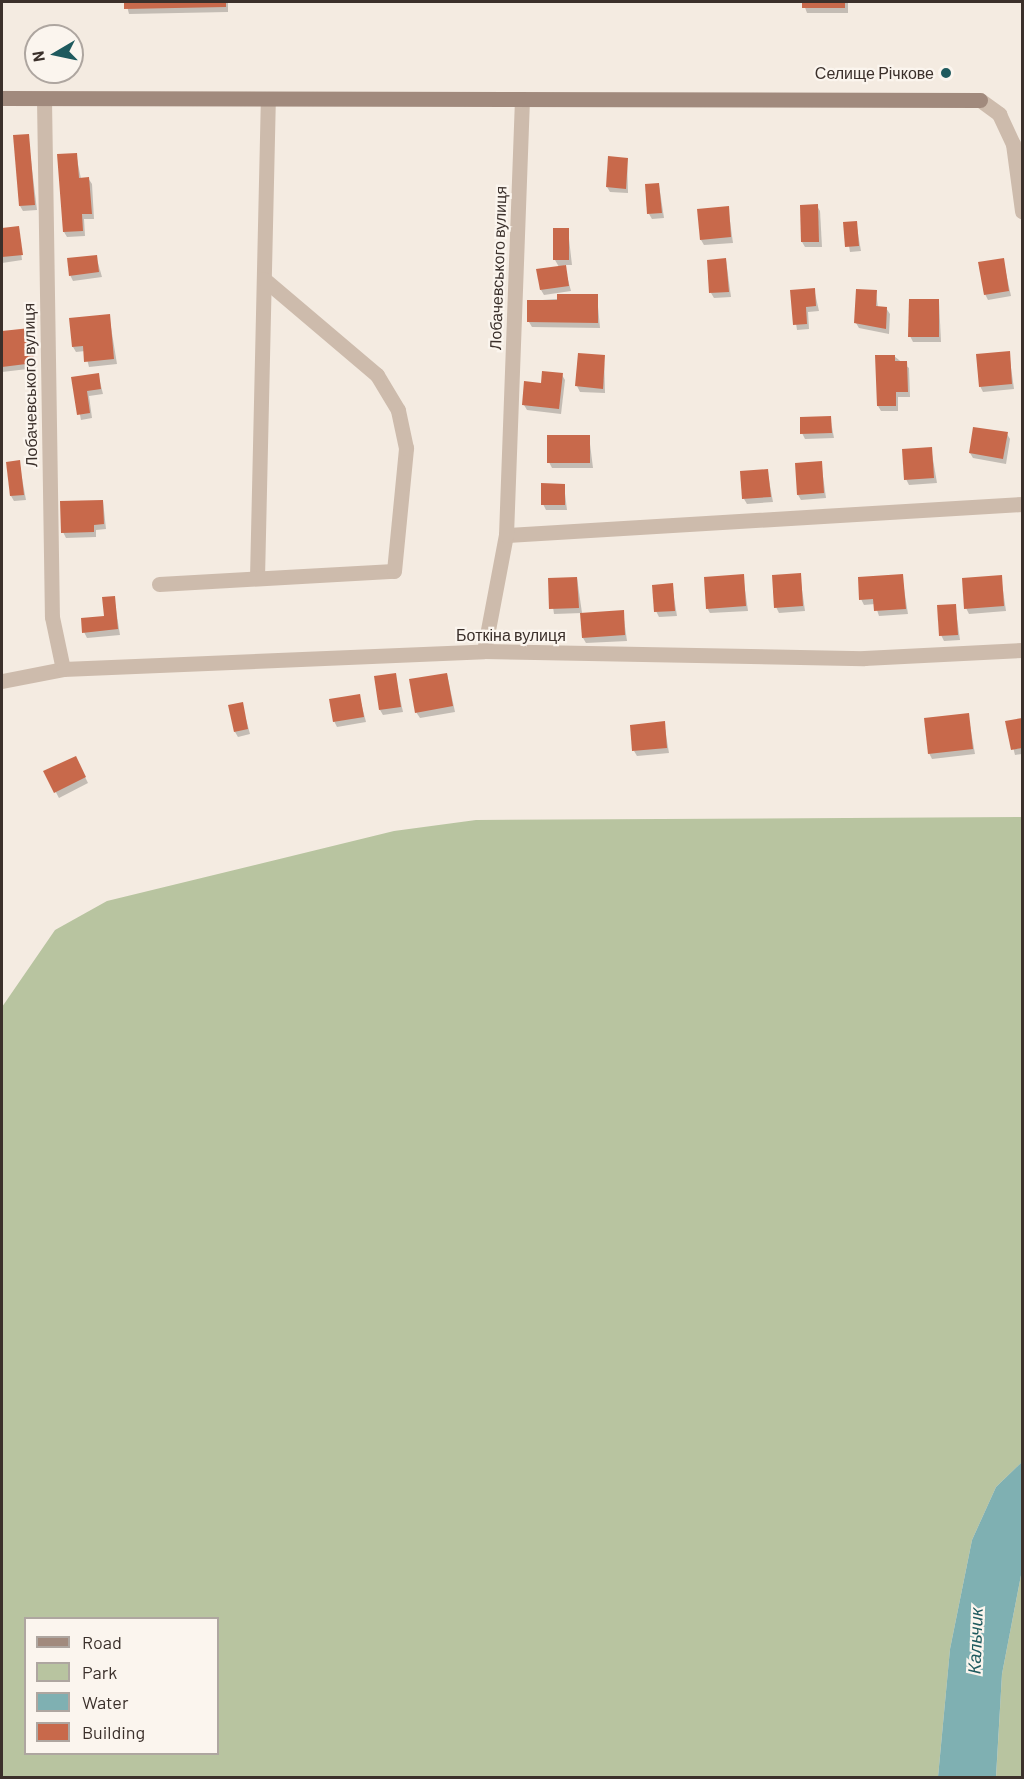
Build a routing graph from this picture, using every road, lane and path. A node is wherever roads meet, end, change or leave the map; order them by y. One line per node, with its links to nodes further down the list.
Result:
1 (2, 99): 2 (street)
2 (44, 99): 3 (street); 13 (street, Лобачевського вулиця)
3 (268, 99): 4 (street); 6 (street)
4 (522, 99): 5 (street); 8 (street, Лобачевського вулиця)
5 (1023, 211)
6 (264, 279): 9 (street); 9 (street)
7 (1023, 504): 8 (street)
8 (506, 535): 12 (street, Лобачевського вулиця)
9 (257, 578): 10 (street)
10 (159, 584)
11 (1023, 650): 12 (street, Боткіна вулиця)
12 (484, 651): 13 (street, Боткіна вулиця)
13 (63, 669): 14 (street, Боткіна вулиця)
14 (2, 681)

